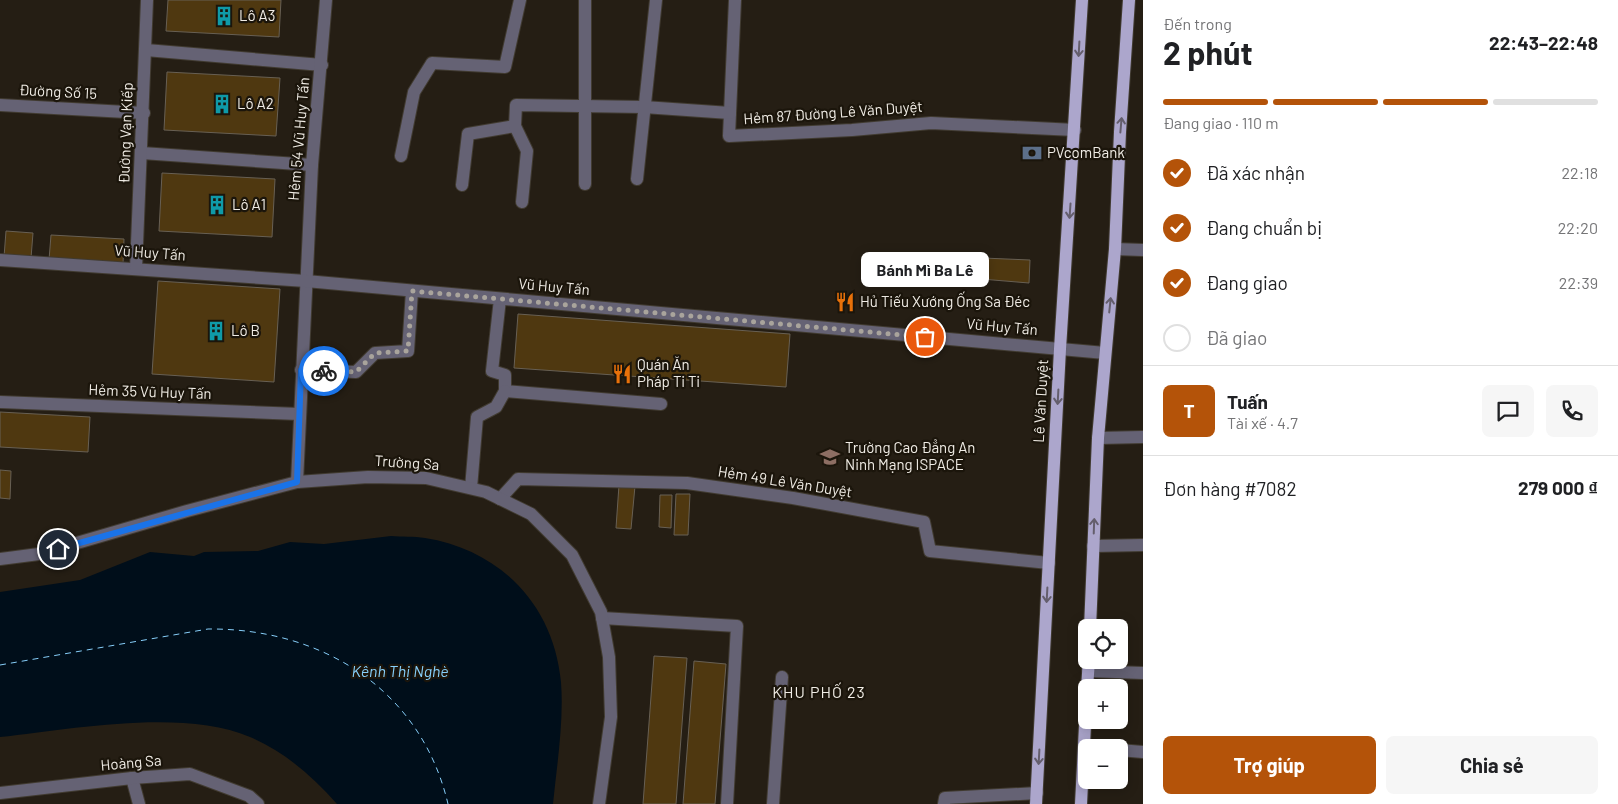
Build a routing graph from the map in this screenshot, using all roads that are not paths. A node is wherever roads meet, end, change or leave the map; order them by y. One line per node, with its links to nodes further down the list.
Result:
1 (147, 0): 9 (street, Đường Vạn Kiếp)
2 (326, 0): 10 (street, Hẻm 54 Vũ Huy Tấn)
3 (520, 0): 19 (street)
4 (585, 0): 12 (street)
5 (656, 0): 13 (street)
6 (735, 0): 15 (street, Hẻm 87 Đường Lê Văn Duyệt)
7 (1082, 0): 17 (main road, Lê Văn Duyệt, one-way to 17)
8 (1129, 0): 25 (main road, one-way to 8)
9 (146, 50): 10 (street); 14 (street, Đường Vạn Kiếp)
10 (322, 65): 20 (street, Hẻm 54 Vũ Huy Tấn)
11 (0, 105): 14 (street, Đường Số 15)
12 (585, 106): 13 (street); 16 (street); 22 (street)
13 (644, 107): 15 (street); 21 (street)
14 (144, 112): 18 (street, Đường Vạn Kiếp)
15 (730, 112): 17 (street, Hẻm 87 Đường Lê Văn Duyệt)
16 (515, 126): 23 (street); 24 (street)
17 (1075, 130): 32 (main road, Lê Văn Duyệt, one-way to 32)
18 (142, 153): 20 (street); 28 (street, Đường Vạn Kiếp)
19 (401, 156)
20 (312, 165): 29 (street, Hẻm 54 Vũ Huy Tấn)
21 (637, 179)
22 (585, 184)
23 (462, 185)
24 (522, 202)
25 (1115, 249): 26 (street); 33 (main road, one-way to 25)
26 (1143, 250)
27 (0, 260): 28 (street, Vũ Huy Tấn)
28 (136, 268): 29 (street, Vũ Huy Tấn)
29 (306, 282): 30 (street, Vũ Huy Tấn); 34 (street, Hẻm 54 Vũ Huy Tấn)
30 (412, 291): 31 (street, Vũ Huy Tấn); 34 (street)
31 (500, 299): 32 (street, Vũ Huy Tấn); 35 (street)
32 (1060, 349): 33 (street, Vũ Huy Tấn); 47 (main road, Lê Văn Duyệt, one-way to 47)
33 (1105, 353): 40 (main road)
34 (301, 370): 38 (street, Hẻm 54 Vũ Huy Tấn)
35 (505, 391): 37 (street); 42 (street)
36 (0, 402): 38 (street, Hẻm 35 Vũ Huy Tấn)
37 (661, 404)
38 (299, 414): 41 (street, Hẻm 54 Vũ Huy Tấn)
39 (1143, 437): 40 (street)
40 (1098, 438): 45 (main road, one-way to 40)
41 (297, 482): 42 (street, Trường Sa); 46 (street, Trường Sa)
42 (471, 488): 43 (street, Trường Sa)
43 (500, 499): 47 (street, Hẻm 49 Lê Văn Duyệt); 48 (street, Trường Sa)
44 (1143, 545): 45 (street)
45 (1093, 546): 49 (main road)
46 (0, 559)
47 (1049, 563): 58 (main road, Lê Văn Duyệt, one-way to 58)
48 (602, 618): 61 (street, Trường Sa); 62 (street)
49 (1090, 619)
50 (1112, 669): 51 (street)
51 (1143, 673)
52 (782, 677): 63 (street)
53 (1128, 751): 54 (street)
54 (1143, 752)
55 (132, 778): 57 (street, Hoàng Sa); 59 (street); 60 (street, Hoàng Sa)
56 (1083, 789): 65 (main road)
57 (0, 793)
58 (1037, 798): 64 (street)
59 (139, 804)
60 (258, 804)
61 (600, 804)
62 (727, 804)
63 (773, 804)
64 (944, 804)
65 (1082, 804)

